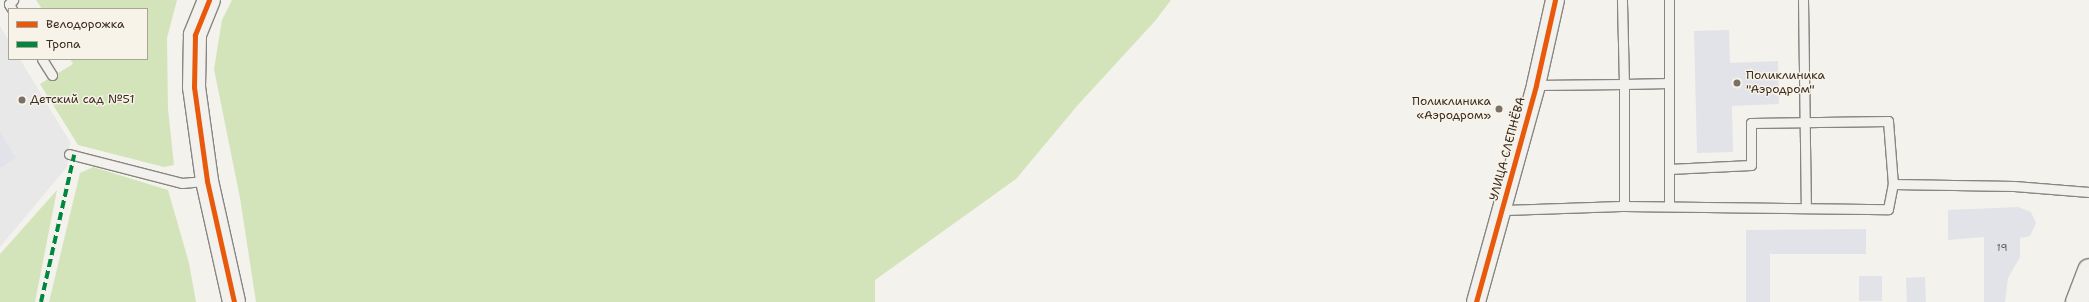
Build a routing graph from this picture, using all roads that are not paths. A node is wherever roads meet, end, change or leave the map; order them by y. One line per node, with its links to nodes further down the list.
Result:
1 (13, 0): 7 (lane)
2 (209, 0): 16 (street)
3 (1555, 0): 12 (street, УЛИЦА СЛЕПНЁВА)
4 (1622, 0): 11 (lane)
5 (1669, 0): 10 (lane)
6 (1803, 0): 13 (lane)
7 (11, 8)
8 (43, 60): 9 (lane)
9 (52, 75)
10 (1669, 83): 11 (lane); 15 (lane)
11 (1624, 84): 12 (lane); 19 (lane)
12 (1536, 85): 22 (street, УЛИЦА СЛЕПНЁВА)
13 (1805, 121): 15 (lane); 17 (lane); 21 (lane)
14 (69, 154): 16 (lane)
15 (1669, 170): 20 (lane)
16 (207, 181): 24 (street)
17 (1894, 184): 18 (lane); 21 (lane)
18 (2089, 192)
19 (1624, 206): 20 (lane); 22 (lane)
20 (1669, 206): 21 (lane)
21 (1806, 208)
22 (1502, 210): 25 (street, УЛИЦА СЛЕПНЁВА)
23 (2089, 270): 26 (street)
24 (234, 302)
25 (1476, 302)
26 (2077, 302)

